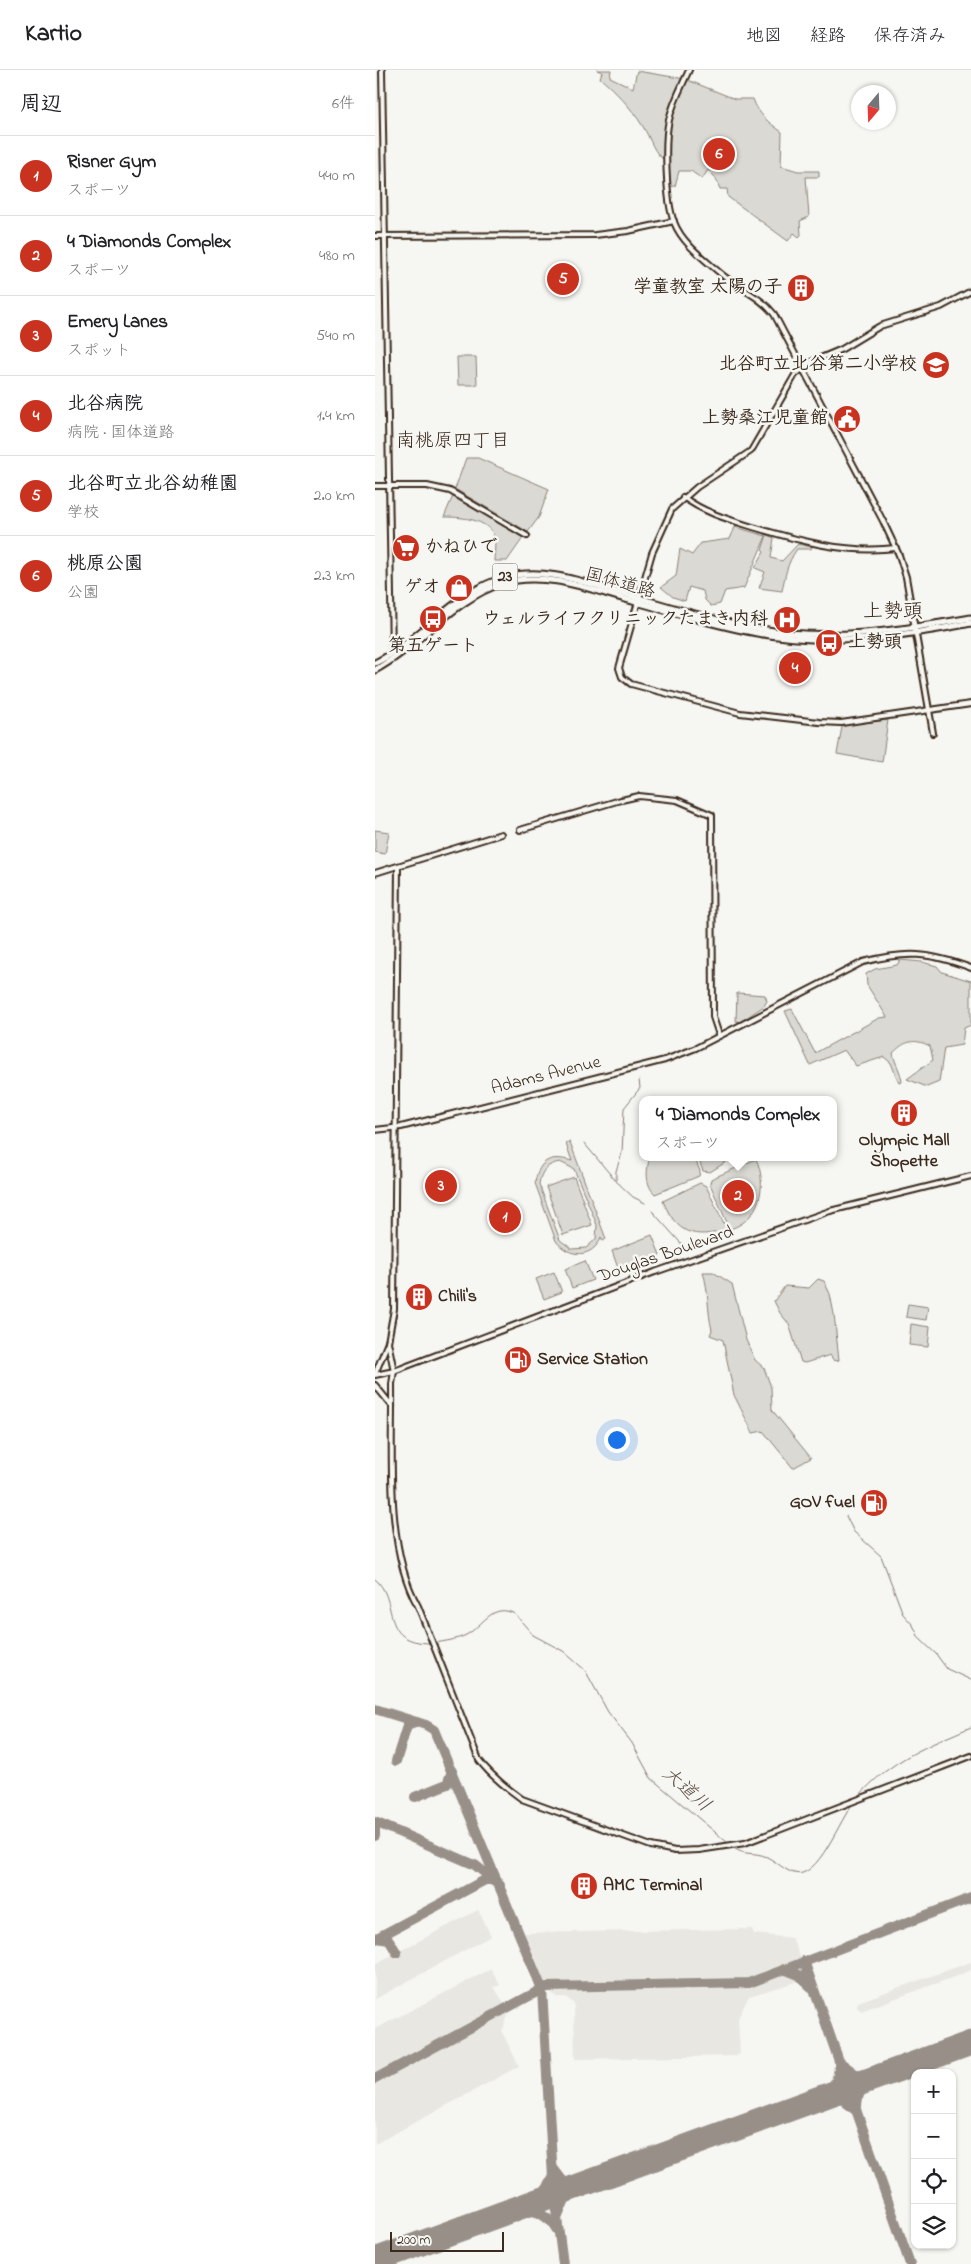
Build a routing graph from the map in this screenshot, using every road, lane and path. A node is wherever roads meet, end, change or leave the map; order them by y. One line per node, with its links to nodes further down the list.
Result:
1 (382, 70): 5 (street)
2 (689, 70): 3 (street)
3 (674, 221): 5 (street); 7 (street)
4 (375, 236): 5 (street)
5 (385, 236): 9 (street)
6 (971, 291): 7 (street)
7 (802, 368): 10 (street); 12 (street)
8 (375, 486): 9 (street)
9 (389, 486): 11 (street); 17 (street)
10 (683, 497): 12 (street); 13 (street)
11 (527, 536)
12 (896, 548): 16 (street)
13 (637, 600): 16 (main road, 国体道路 / 23); 17 (main road, 国体道路 / 23); 18 (main road, 国体道路 / 23); 22 (street)
14 (971, 618): 16 (main road, 国体道路 / 23)
15 (971, 623): 16 (main road, 国体道路 / 23)
16 (915, 630): 22 (street)
17 (392, 653): 18 (street); 19 (main road, 国体道路 / 23)
18 (393, 659): 20 (main road, 国体道路 / 23)
19 (375, 663)
20 (375, 670)
21 (971, 704): 22 (street)
22 (930, 711): 23 (street)
23 (933, 733)
24 (520, 830): 29 (street)
25 (501, 834): 26 (street)
26 (398, 866): 27 (street); 30 (street)
27 (375, 873)
28 (971, 968): 29 (street, Adams Avenue)
29 (719, 1035): 30 (street, Adams Avenue)
30 (396, 1128): 31 (street, Adams Avenue); 33 (street)
31 (375, 1130)
32 (971, 1176): 34 (street, Douglas Boulevard)
33 (388, 1342): 34 (street); 35 (street)
34 (394, 1371): 35 (street, Douglas Boulevard); 37 (street)
35 (375, 1375)
36 (375, 1385): 37 (street)
37 (392, 1406): 38 (street)
38 (971, 1756)

